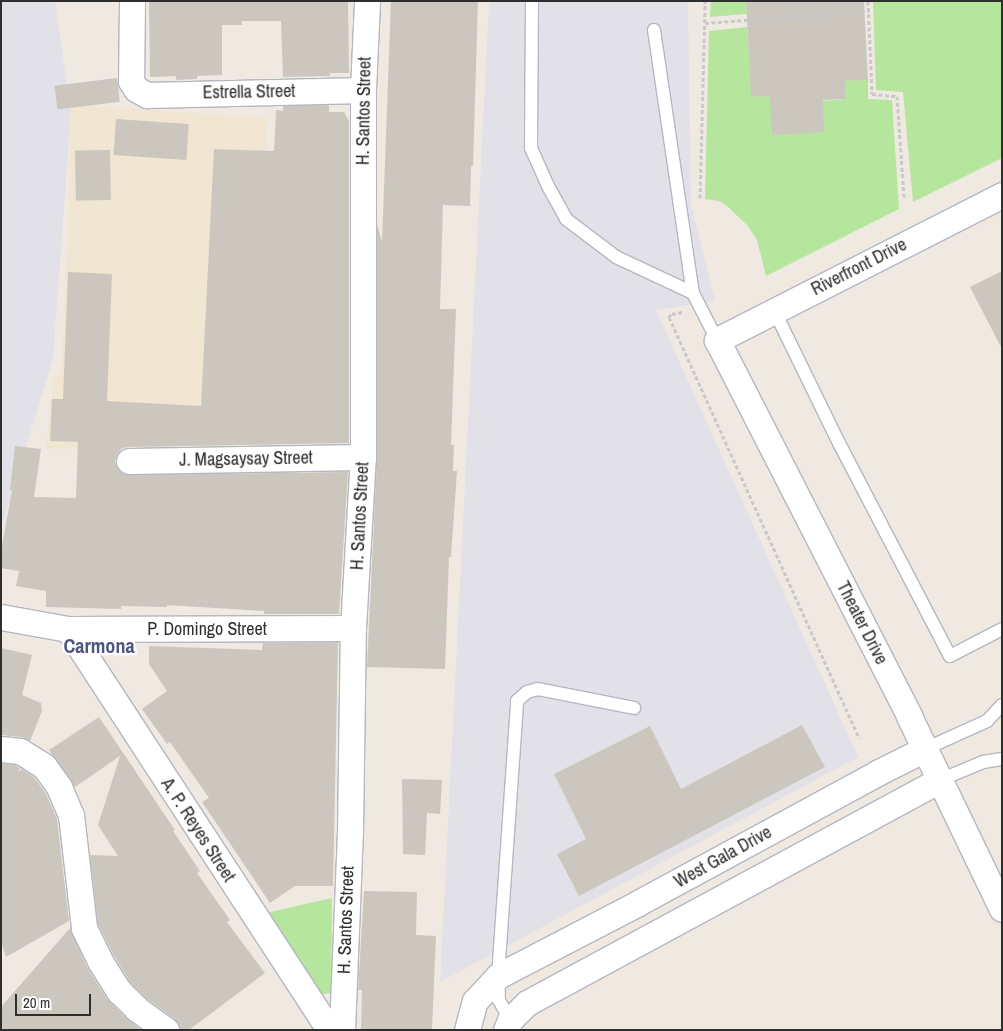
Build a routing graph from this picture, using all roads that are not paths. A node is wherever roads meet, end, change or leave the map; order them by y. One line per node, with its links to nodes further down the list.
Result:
1 (132, 1): 5 (street, Estrella Street)
2 (367, 1): 5 (street, H. Santos Street)
3 (532, 1): 7 (lane)
4 (654, 30): 7 (lane)
5 (363, 90): 10 (street, H. Santos Street)
6 (1002, 195): 8 (street, Riverfront Drive)
7 (693, 293): 9 (lane)
8 (774, 310): 9 (street, Riverfront Drive); 15 (lane)
9 (717, 340): 19 (street, Theater Drive)
10 (363, 457): 11 (street, J. Magsaysay Street); 13 (street, H. Santos Street)
11 (129, 461)
12 (1, 617): 14 (street, P. Domingo Street)
13 (353, 628): 14 (street, P. Domingo Street); 31 (street, H. Santos Street)
14 (68, 629): 30 (street, A. P. Reyes Street)
15 (1002, 629)
16 (1002, 705): 19 (lane, West Gala Drive)
17 (634, 708): 27 (lane)
18 (1, 749): 29 (street)
19 (926, 749): 21 (street, Theater Drive); 22 (street, West Gala Drive)
20 (1002, 759): 21 (lane, West Gala Drive)
21 (940, 780): 23 (street, West Gala Drive); 25 (street, Theater Drive)
22 (717, 861): 23 (street); 24 (street, West Gala Drive)
23 (734, 893): 26 (street, West Gala Drive)
24 (638, 903): 26 (street); 27 (street, West Gala Drive)
25 (1002, 908)
26 (655, 935): 28 (street, West Gala Drive)
27 (498, 976): 28 (lane); 32 (street, West Gala Drive)
28 (508, 1025)
29 (166, 1030)
30 (329, 1030)
31 (342, 1030)
32 (468, 1030)

